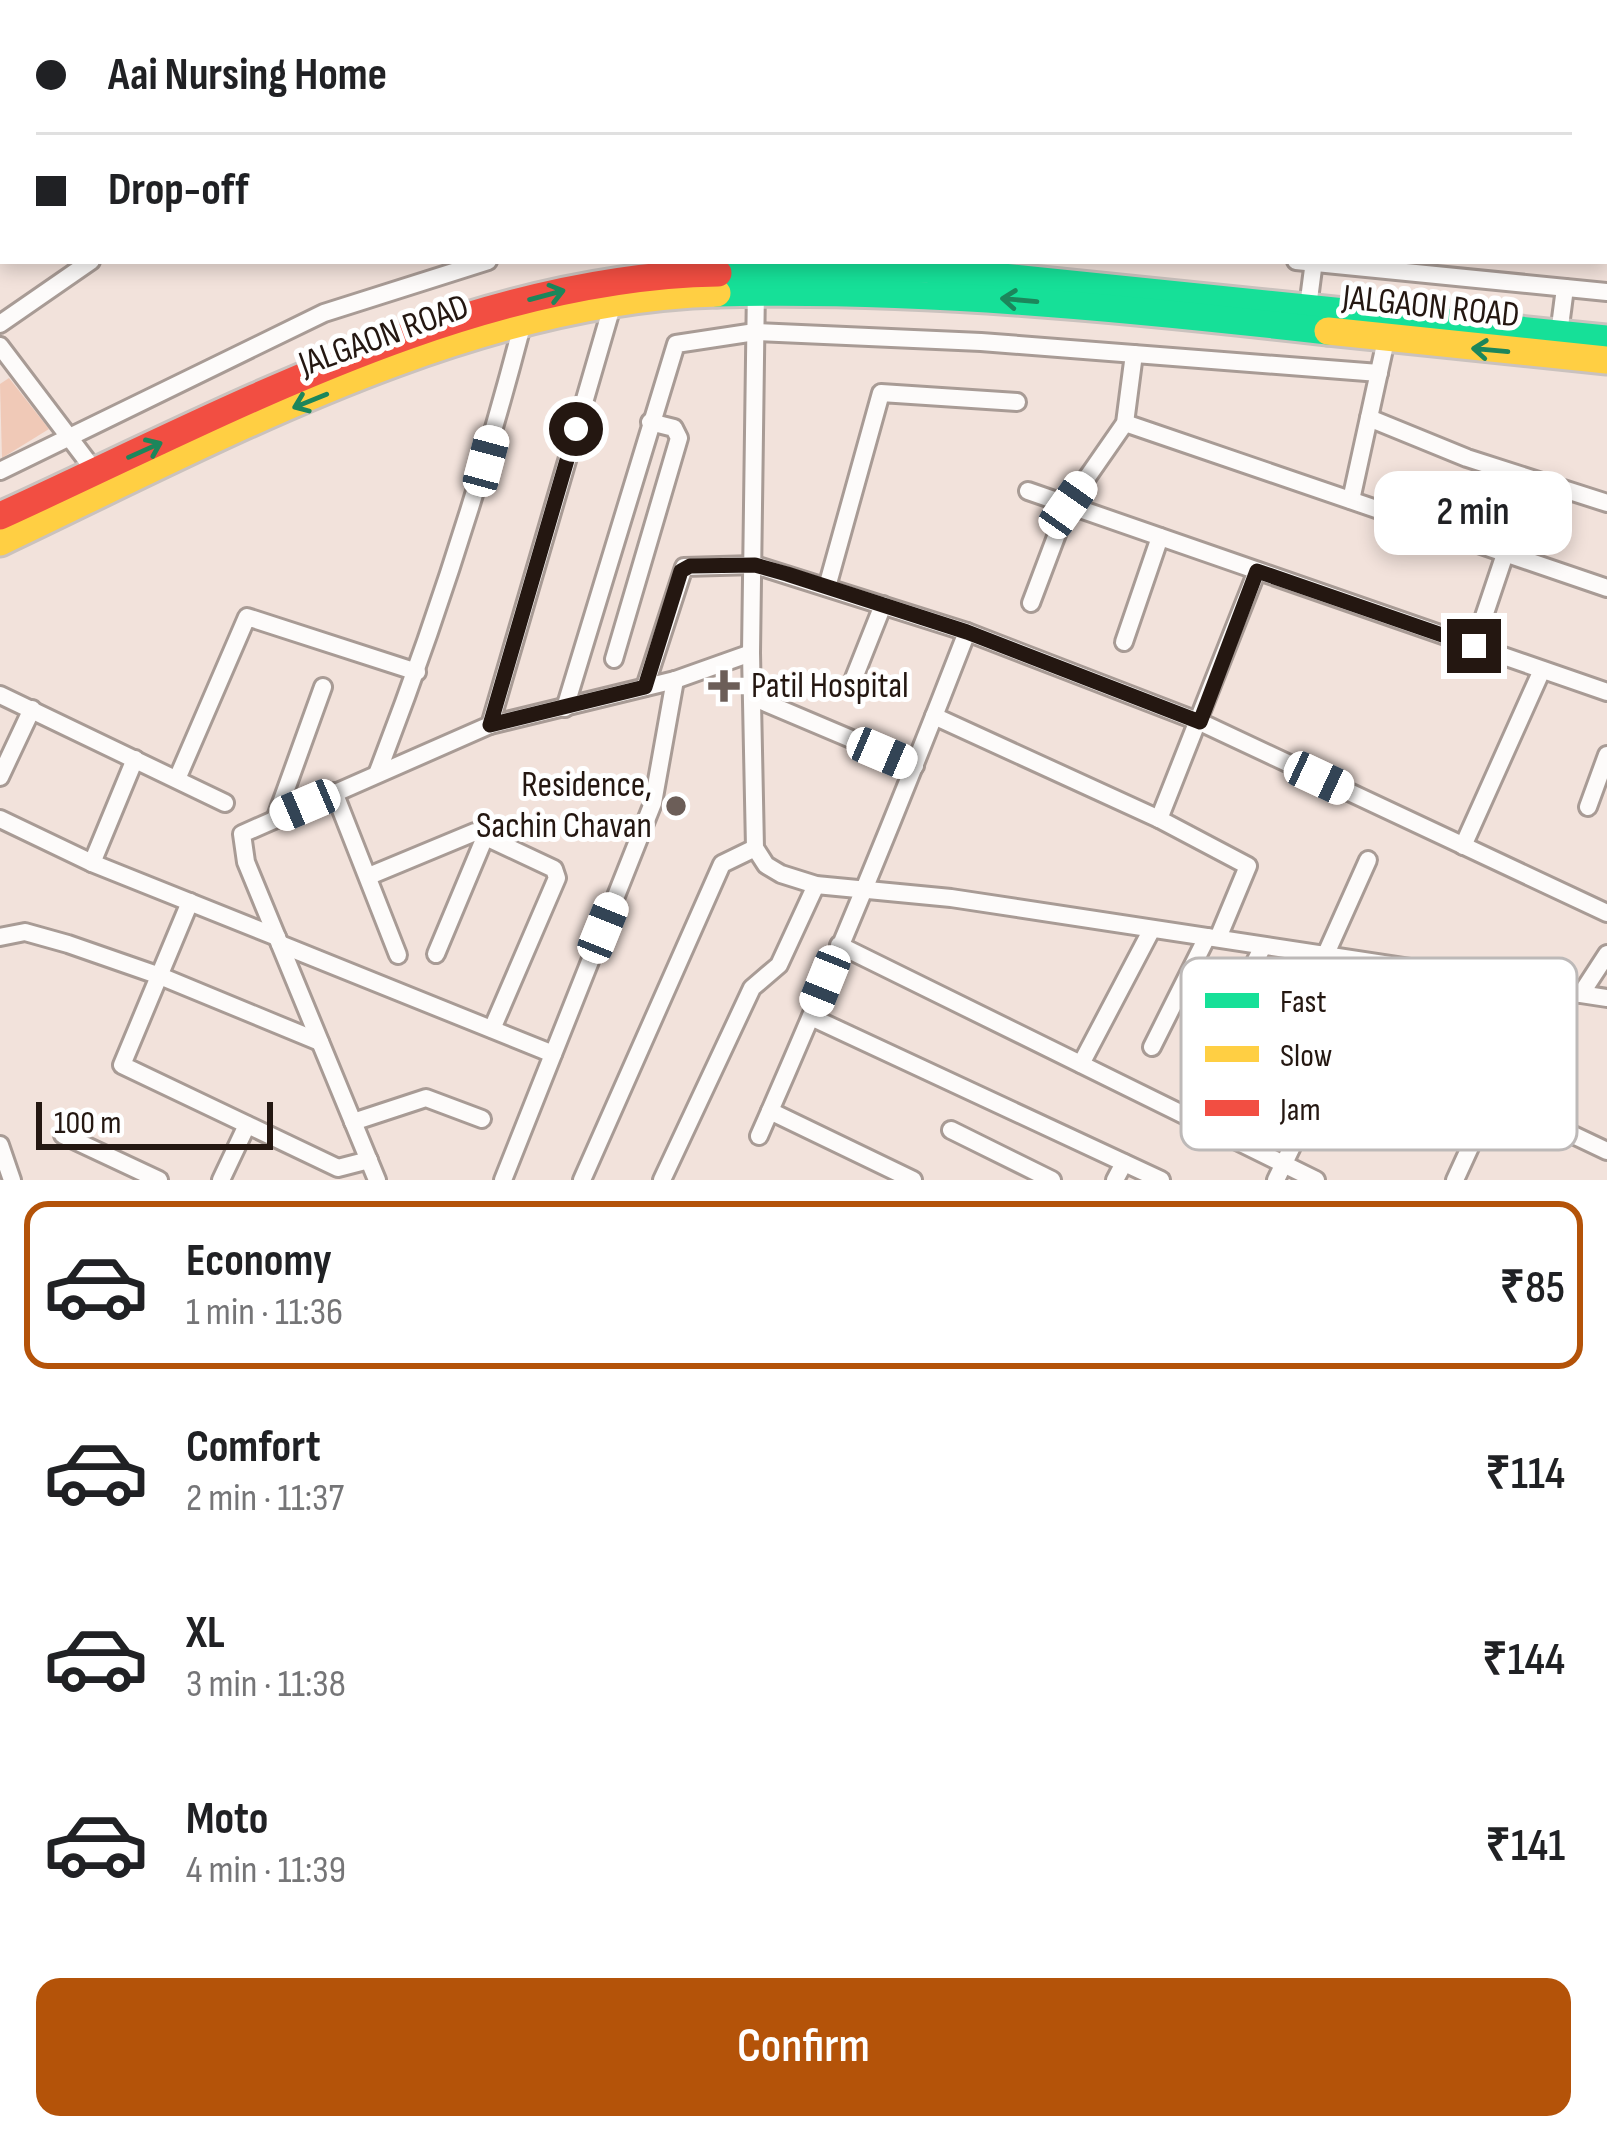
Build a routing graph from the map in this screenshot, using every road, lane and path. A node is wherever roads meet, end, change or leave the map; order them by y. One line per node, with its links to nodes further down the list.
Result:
1 (87, 264): 10 (street)
2 (479, 264): 24 (street)
3 (1310, 264): 9 (street)
4 (1330, 264): 6 (street)
5 (756, 275): 8 (highway, JALGAON ROAD); 9 (highway, JALGAON ROAD); 12 (street); 15 (highway, JALGAON ROAD, one-way to 5); 26 (highway, JALGAON ROAD, one-way to 5)
6 (1565, 288): 7 (street); 13 (street)
7 (1607, 292)
8 (613, 303): 11 (highway, JALGAON ROAD); 59 (street)
9 (1307, 307): 13 (highway, JALGAON ROAD)
10 (0, 324)
11 (522, 326): 26 (highway, JALGAON ROAD, one-way to 26); 47 (street)
12 (755, 332): 17 (street); 22 (street); 35 (street)
13 (1559, 334): 14 (highway, JALGAON ROAD)
14 (1607, 338)
15 (1386, 340): 18 (highway, JALGAON ROAD, one-way to 15); 19 (street)
16 (0, 346): 24 (street)
17 (1134, 354): 19 (street); 23 (street)
18 (1607, 361)
19 (1379, 373): 21 (street)
20 (1017, 402): 37 (street)
21 (1369, 418): 28 (street); 29 (street)
22 (650, 422): 45 (street); 55 (street)
23 (1124, 424): 28 (street); 30 (street)
24 (70, 438): 25 (street); 26 (street)
25 (0, 471)
26 (102, 482): 31 (highway, JALGAON ROAD); 33 (highway, JALGAON ROAD)
27 (1028, 491): 30 (street)
28 (1351, 500): 34 (street)
29 (1607, 503)
30 (1068, 505): 32 (street); 39 (street)
31 (0, 516)
32 (1160, 537): 36 (street); 42 (street)
33 (0, 542)
34 (1505, 554): 38 (street); 43 (street)
35 (755, 565): 37 (street); 44 (street); 50 (street)
36 (1257, 571): 43 (street); 58 (street)
37 (827, 587): 40 (street)
38 (1607, 588)
39 (1030, 603)
40 (884, 605): 41 (street); 51 (street)
41 (967, 632): 57 (street); 58 (street)
42 (1124, 641)
43 (1474, 646): 46 (street)
44 (751, 653): 48 (street); 54 (street)
45 (614, 659)
46 (1542, 670): 52 (street); 73 (street)
47 (417, 672): 63 (street); 65 (street)
48 (674, 680): 50 (street); 105 (street)
49 (323, 687): 69 (street)
50 (645, 687): 55 (street)
51 (850, 688)
52 (1607, 692)
53 (0, 695): 56 (street)
54 (752, 697): 62 (street); 74 (street)
55 (565, 708): 59 (street)
56 (32, 709): 61 (street); 64 (street)
57 (934, 716): 62 (street); 71 (street)
58 (1200, 722): 71 (street); 73 (street)
59 (490, 725): 63 (street)
60 (1607, 755): 68 (street)
61 (135, 759): 65 (street); 76 (street)
62 (915, 766): 79 (street)
63 (377, 774): 66 (street)
64 (0, 776)
65 (177, 779): 67 (street)
66 (334, 792): 69 (street); 77 (street)
67 (225, 803)
68 (1588, 807)
69 (276, 817): 85 (street)
70 (0, 819): 76 (street)
71 (1159, 819): 84 (street)
72 (485, 837): 77 (street); 88 (street); 102 (street)
73 (1463, 846): 81 (street)
74 (755, 848): 78 (street); 129 (street)
75 (1369, 860): 91 (street)
76 (92, 862): 80 (street)
77 (369, 876): 90 (street)
78 (816, 885): 79 (street); 123 (street)
79 (867, 889): 82 (street); 86 (street)
80 (190, 902): 85 (street); 96 (street)
81 (1607, 913)
82 (1152, 929): 84 (street); 106 (street)
83 (0, 937): 96 (street)
84 (1212, 938): 87 (street); 92 (street)
85 (278, 941): 102 (street); 103 (street)
86 (839, 944): 101 (street); 106 (street)
87 (1263, 946): 91 (street); 93 (street)
88 (436, 954)
89 (1607, 954): 99 (street)
90 (398, 955)
91 (1322, 955): 94 (street); 95 (street)
92 (1201, 958)
93 (1257, 958)
94 (1320, 958)
95 (1341, 958)
96 (160, 976): 103 (street); 111 (street)
97 (1577, 993): 99 (street)
98 (1181, 994): 104 (street)
99 (1581, 994): 100 (street)
100 (1607, 998)
101 (811, 1017): 107 (street); 121 (street)
102 (492, 1029): 105 (street)
103 (320, 1042): 110 (street)
104 (1152, 1047)
105 (553, 1054): 128 (street)
106 (1082, 1064): 108 (street)
107 (770, 1111): 114 (street); 130 (street)
108 (1181, 1118)
109 (482, 1119): 110 (street)
110 (353, 1122): 120 (street)
111 (247, 1125): 120 (street); 126 (street)
112 (951, 1130): 131 (street)
113 (63, 1135): 125 (street)
114 (759, 1136)
115 (1577, 1137): 119 (street)
116 (0, 1144): 124 (street)
117 (1240, 1150): 122 (street)
118 (1469, 1150): 134 (street)
119 (1607, 1151)
120 (369, 1160): 127 (street)
121 (1119, 1171): 132 (street)
122 (1280, 1172): 133 (street)
123 (666, 1179)
124 (12, 1180)
125 (159, 1180)
126 (221, 1180)
127 (377, 1180)
128 (503, 1180)
129 (582, 1180)
130 (913, 1180)
131 (1052, 1180)
132 (1161, 1180)
133 (1316, 1180)
134 (1455, 1180)

